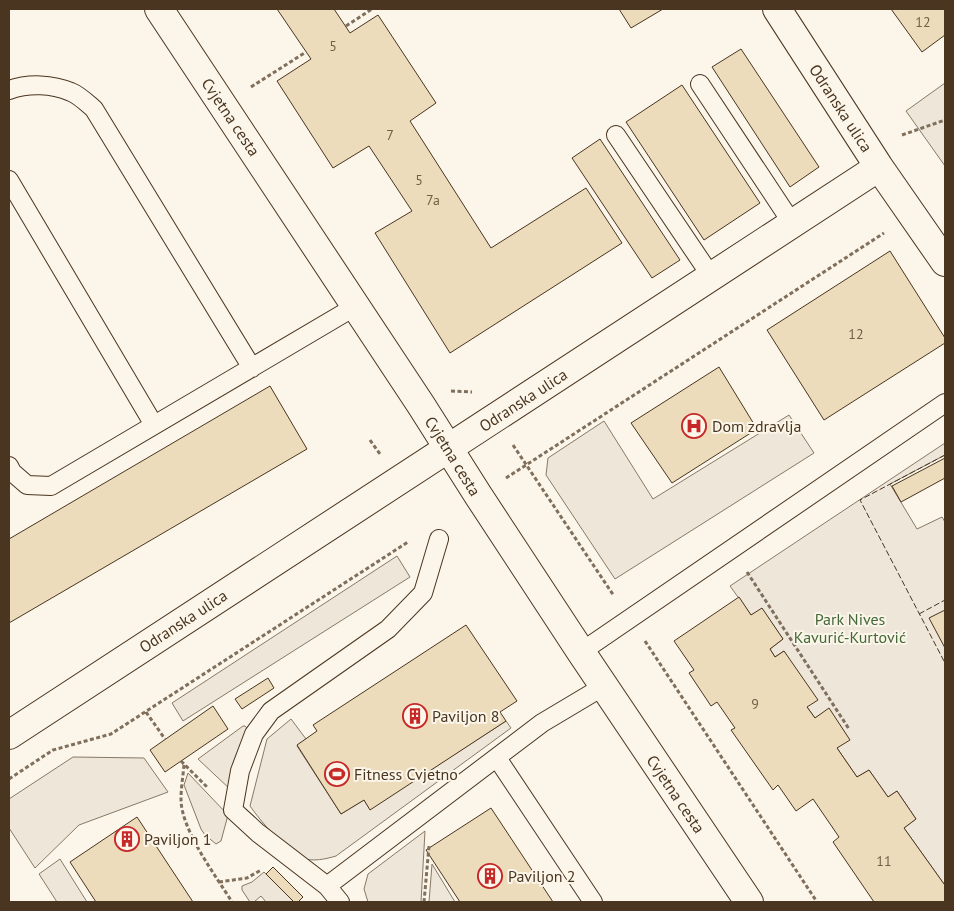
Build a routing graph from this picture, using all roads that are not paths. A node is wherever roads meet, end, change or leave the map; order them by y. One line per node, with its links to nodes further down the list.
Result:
1 (159, 9): 11 (street, Cvjetna cesta)
2 (777, 9): 6 (street, Odranska ulica)
3 (700, 84): 8 (lane)
4 (9, 90): 12 (lane)
5 (616, 135): 10 (lane)
6 (879, 166): 8 (street, Odranska ulica); 9 (street)
7 (9, 180): 14 (lane)
8 (792, 223): 10 (street, Odranska ulica)
9 (945, 262)
10 (711, 276): 15 (street, Odranska ulica)
11 (356, 306): 12 (lane); 15 (street, Cvjetna cesta)
12 (252, 368): 14 (lane)
13 (945, 403): 18 (lane)
14 (154, 425): 16 (lane)
15 (448, 447): 18 (street, Cvjetna cesta); 20 (street, Odranska ulica)
16 (9, 466)
17 (439, 539): 22 (lane)
18 (581, 652): 19 (street, Cvjetna cesta)
19 (604, 686): 21 (lane); 25 (street, Cvjetna cesta)
20 (9, 735)
21 (497, 758): 22 (lane); 24 (lane)
22 (327, 886): 23 (lane)
23 (340, 902)
24 (593, 902)
25 (749, 902)

